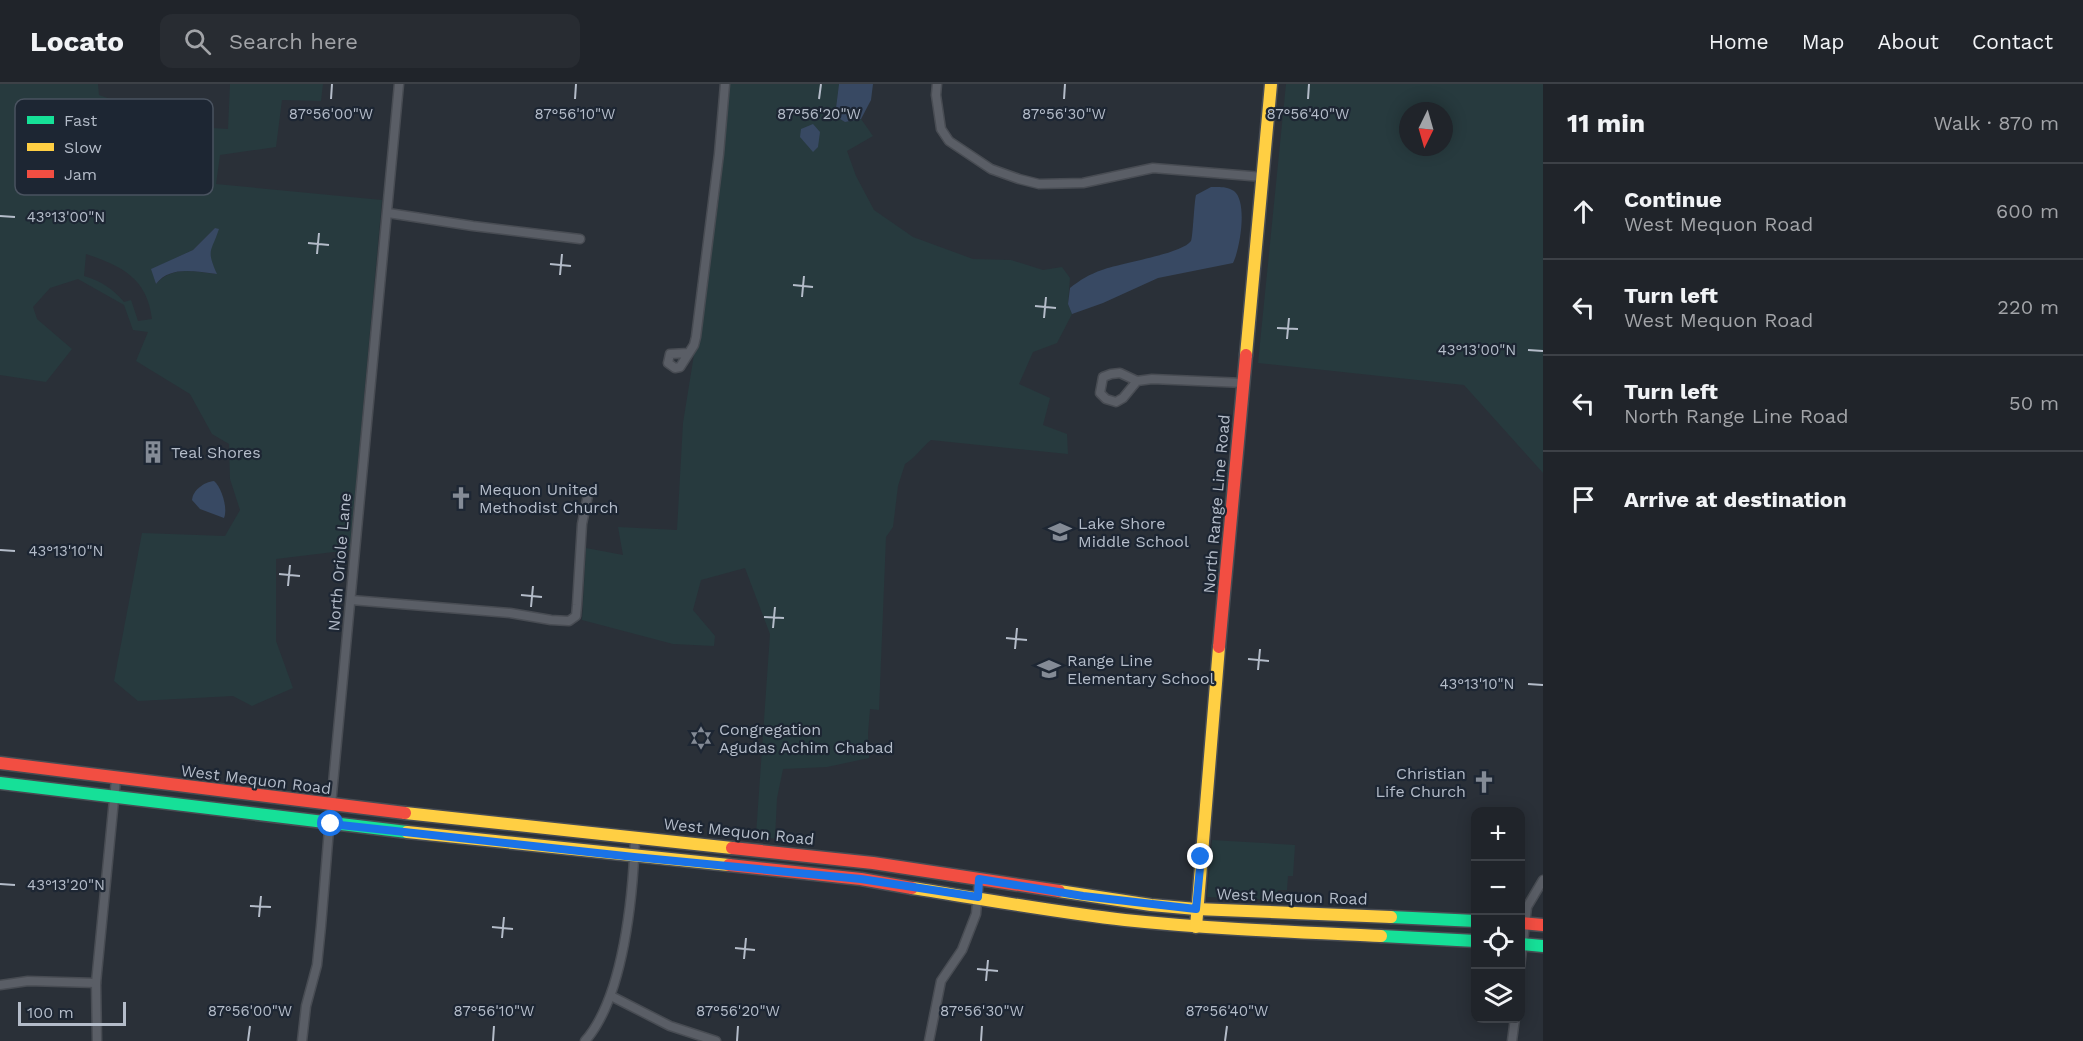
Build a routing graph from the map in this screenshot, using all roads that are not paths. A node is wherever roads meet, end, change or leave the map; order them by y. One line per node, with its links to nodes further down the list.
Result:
1 (399, 84): 6 (street, North Oriole Lane)
2 (725, 84): 8 (street)
3 (937, 84): 5 (street)
4 (1271, 84): 5 (main road, North Range Line Road)
5 (1263, 177): 10 (main road, North Range Line Road)
6 (388, 213): 7 (street); 12 (street, North Oriole Lane)
7 (580, 238)
8 (688, 353)
9 (1137, 381): 10 (street)
10 (1244, 383): 24 (main road, North Range Line Road)
11 (588, 495): 12 (street)
12 (351, 600): 17 (street, North Oriole Lane)
13 (0, 763): 14 (main road, West Mequon Road)
14 (116, 779): 16 (street); 17 (main road, West Mequon Road)
15 (0, 783): 16 (main road)
16 (114, 798): 18 (main road); 33 (street)
17 (332, 805): 18 (street, North Oriole Lane); 19 (main road, West Mequon Road)
18 (331, 824): 20 (main road); 38 (street, North Oriole Lane)
19 (635, 838): 20 (street); 21 (main road, West Mequon Road)
20 (634, 857): 23 (main road); 35 (street)
21 (979, 879): 23 (street); 24 (main road, West Mequon Road)
22 (1543, 880): 25 (street)
23 (978, 897): 29 (main road); 41 (street)
24 (1196, 909): 26 (main road, West Mequon Road); 29 (main road, North Range Line Road)
25 (1525, 915)
26 (1471, 921)
27 (1525, 923): 28 (main road)
28 (1543, 925)
29 (1196, 927): 30 (main road)
30 (1471, 941)
31 (1525, 944): 32 (main road)
32 (1543, 946)
33 (96, 983): 34 (street); 37 (street)
34 (0, 984)
35 (611, 996): 39 (street); 40 (street)
36 (1514, 1023): 42 (street)
37 (97, 1041)
38 (302, 1041)
39 (585, 1041)
40 (716, 1041)
41 (929, 1041)
42 (1512, 1041)

